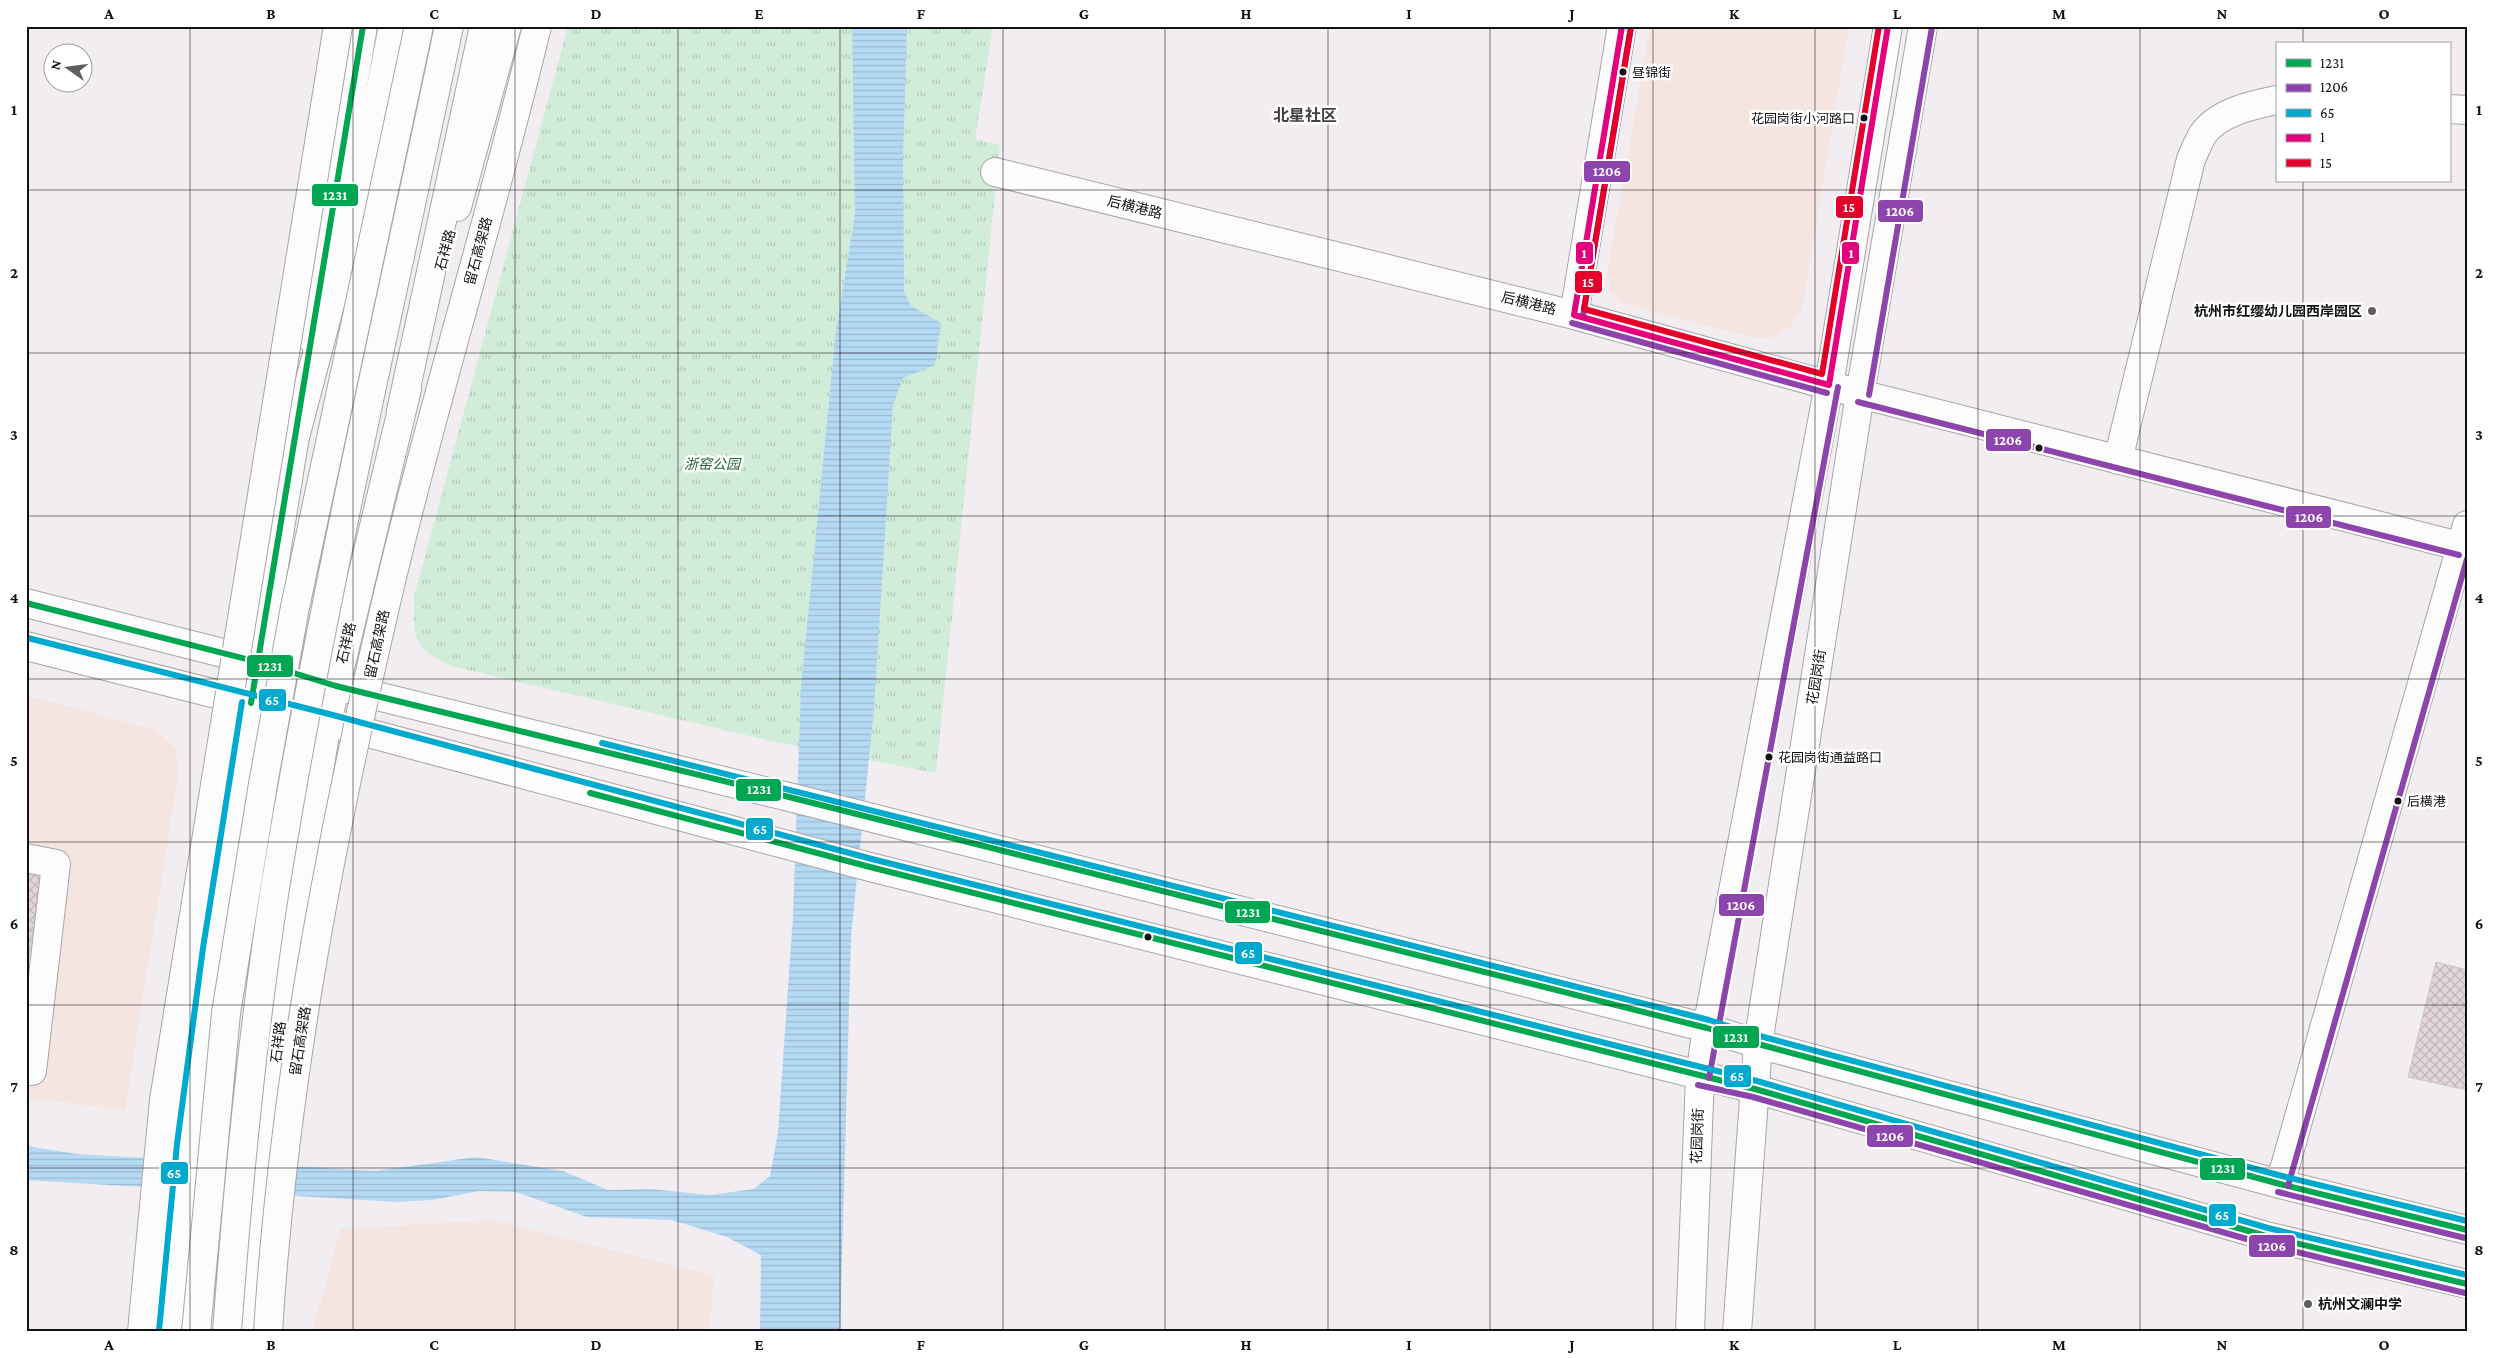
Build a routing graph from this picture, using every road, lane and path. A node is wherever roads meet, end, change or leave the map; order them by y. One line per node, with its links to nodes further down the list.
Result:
1 (338, 26): 38 (main road, bridge)
2 (362, 26): 20 (main road)
3 (393, 26): 20 (main road)
4 (419, 26): 40 (main road, bridge)
5 (449, 26): 41 (main road, bridge)
6 (484, 26): 19 (main road)
7 (507, 26): 19 (main road, 石祥路)
8 (537, 26): 43 (main road, 留石高架路, bridge)
9 (1622, 26): 16 (main road)
10 (1888, 26): 17 (main road, 花园岗街)
11 (1923, 26): 18 (main road, 花园岗街)
12 (2276, 100): 21 (main road)
13 (2450, 109): 14 (main road)
14 (2467, 110)
15 (995, 172): 16 (main road, 后横港路)
16 (1574, 315): 17 (main road, 后横港路)
17 (1829, 385): 18 (main road, 后横港路); 30 (main road, 花园岗街)
18 (1860, 394): 21 (main road, 后横港路); 31 (main road, 花园岗街)
19 (400, 411): 26 (main road, 石祥路)
20 (294, 441): 25 (main road)
21 (2118, 460): 22 (main road, 后横港路)
22 (2465, 540): 35 (main road)
23 (26, 603): 25 (main road)
24 (26, 646): 27 (main road)
25 (258, 662): 26 (main road); 27 (main road)
26 (336, 686): 28 (main road, 石祥路); 30 (main road)
27 (251, 702): 28 (main road); 39 (main road)
28 (327, 722): 33 (main road); 42 (main road, 石祥路)
29 (26, 858): 32 (main road)
30 (1707, 1028): 31 (main road); 33 (main road, 花园岗街)
31 (1758, 1044): 34 (main road, 花园岗街); 35 (main road)
32 (26, 1070)
33 (1700, 1076): 34 (main road); 44 (main road, 花园岗街)
34 (1755, 1089): 37 (main road); 45 (main road, 花园岗街)
35 (2280, 1184): 36 (main road)
36 (2467, 1230)
37 (2467, 1284)
38 (142, 1332)
39 (168, 1332)
40 (196, 1332)
41 (227, 1332)
42 (243, 1332)
43 (268, 1332)
44 (1690, 1332)
45 (1737, 1332)

